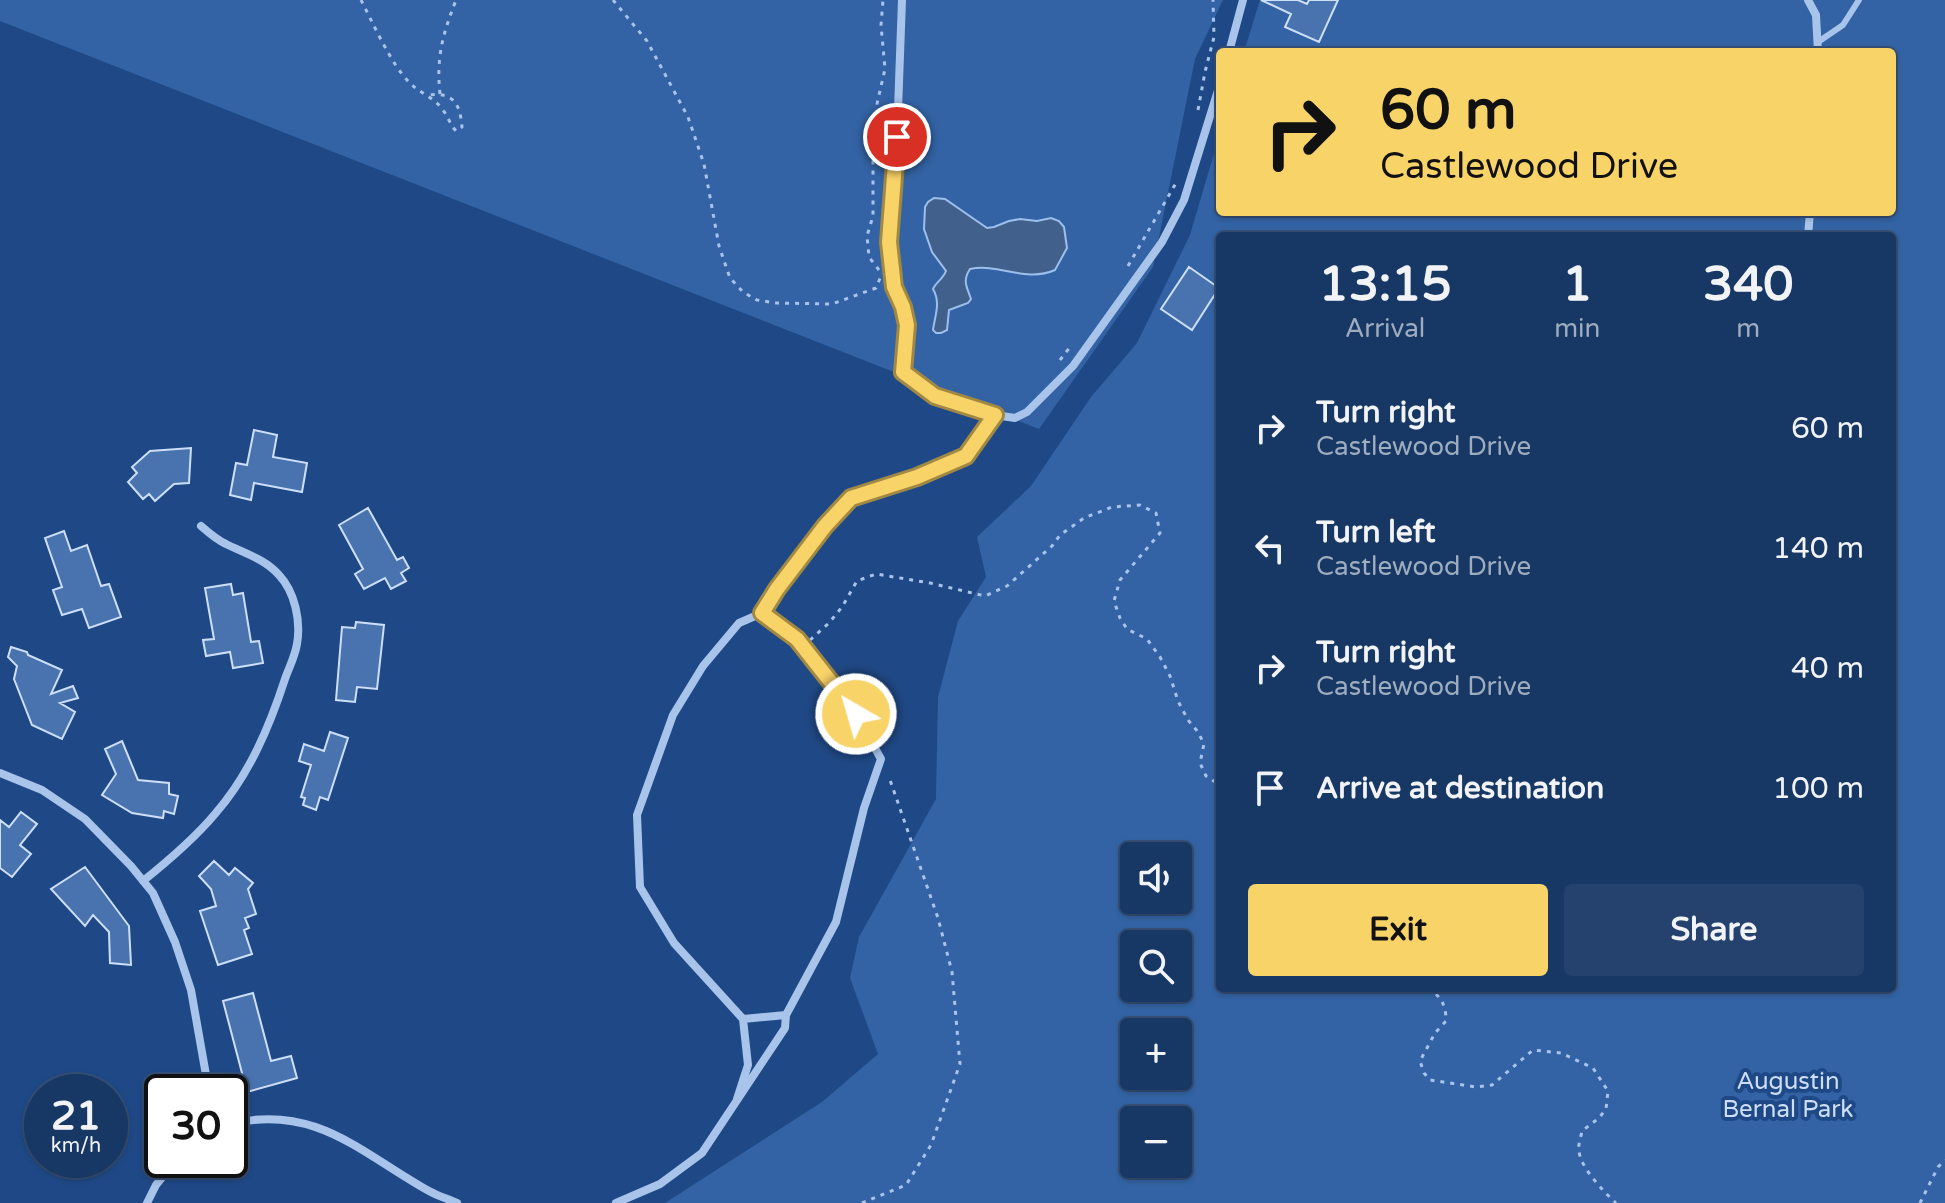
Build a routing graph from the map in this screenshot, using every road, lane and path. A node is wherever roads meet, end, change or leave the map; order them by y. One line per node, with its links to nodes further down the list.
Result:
1 (361, 0): 14 (path)
2 (456, 0): 13 (path)
3 (613, 0): 19 (path)
4 (883, 0): 19 (path)
5 (902, 0): 20 (street)
6 (1213, 0): 16 (path)
7 (1243, 0): 11 (street)
8 (1808, 0): 10 (street)
9 (1859, 0): 10 (lane)
10 (1818, 42): 12 (street)
11 (1230, 48)
12 (1818, 48)
13 (440, 94): 14 (path); 14 (path)
14 (428, 95)
15 (1216, 97): 23 (street)
16 (1197, 115)
17 (1178, 179): 18 (path)
18 (1124, 273)
19 (882, 274): 20 (path)
20 (894, 287): 23 (street)
21 (1071, 346): 22 (path)
22 (1053, 370)
23 (995, 415): 25 (lane)
24 (201, 526): 30 (street)
25 (762, 613): 26 (street); 33 (street)
26 (803, 647): 27 (street); 29 (path)
27 (881, 759): 32 (street); 42 (path)
28 (0, 773): 30 (street)
29 (1216, 782)
30 (143, 881): 34 (street)
31 (1434, 992): 43 (path)
32 (786, 1015): 33 (street); 35 (street)
33 (743, 1019): 35 (street)
34 (206, 1074)
35 (737, 1099): 41 (street)
36 (248, 1122): 40 (street)
37 (1945, 1160): 44 (path)
38 (162, 1178): 39 (street)
39 (147, 1203)
40 (457, 1203)
41 (616, 1203)
42 (862, 1203)
43 (1616, 1203)
44 (1920, 1203)

